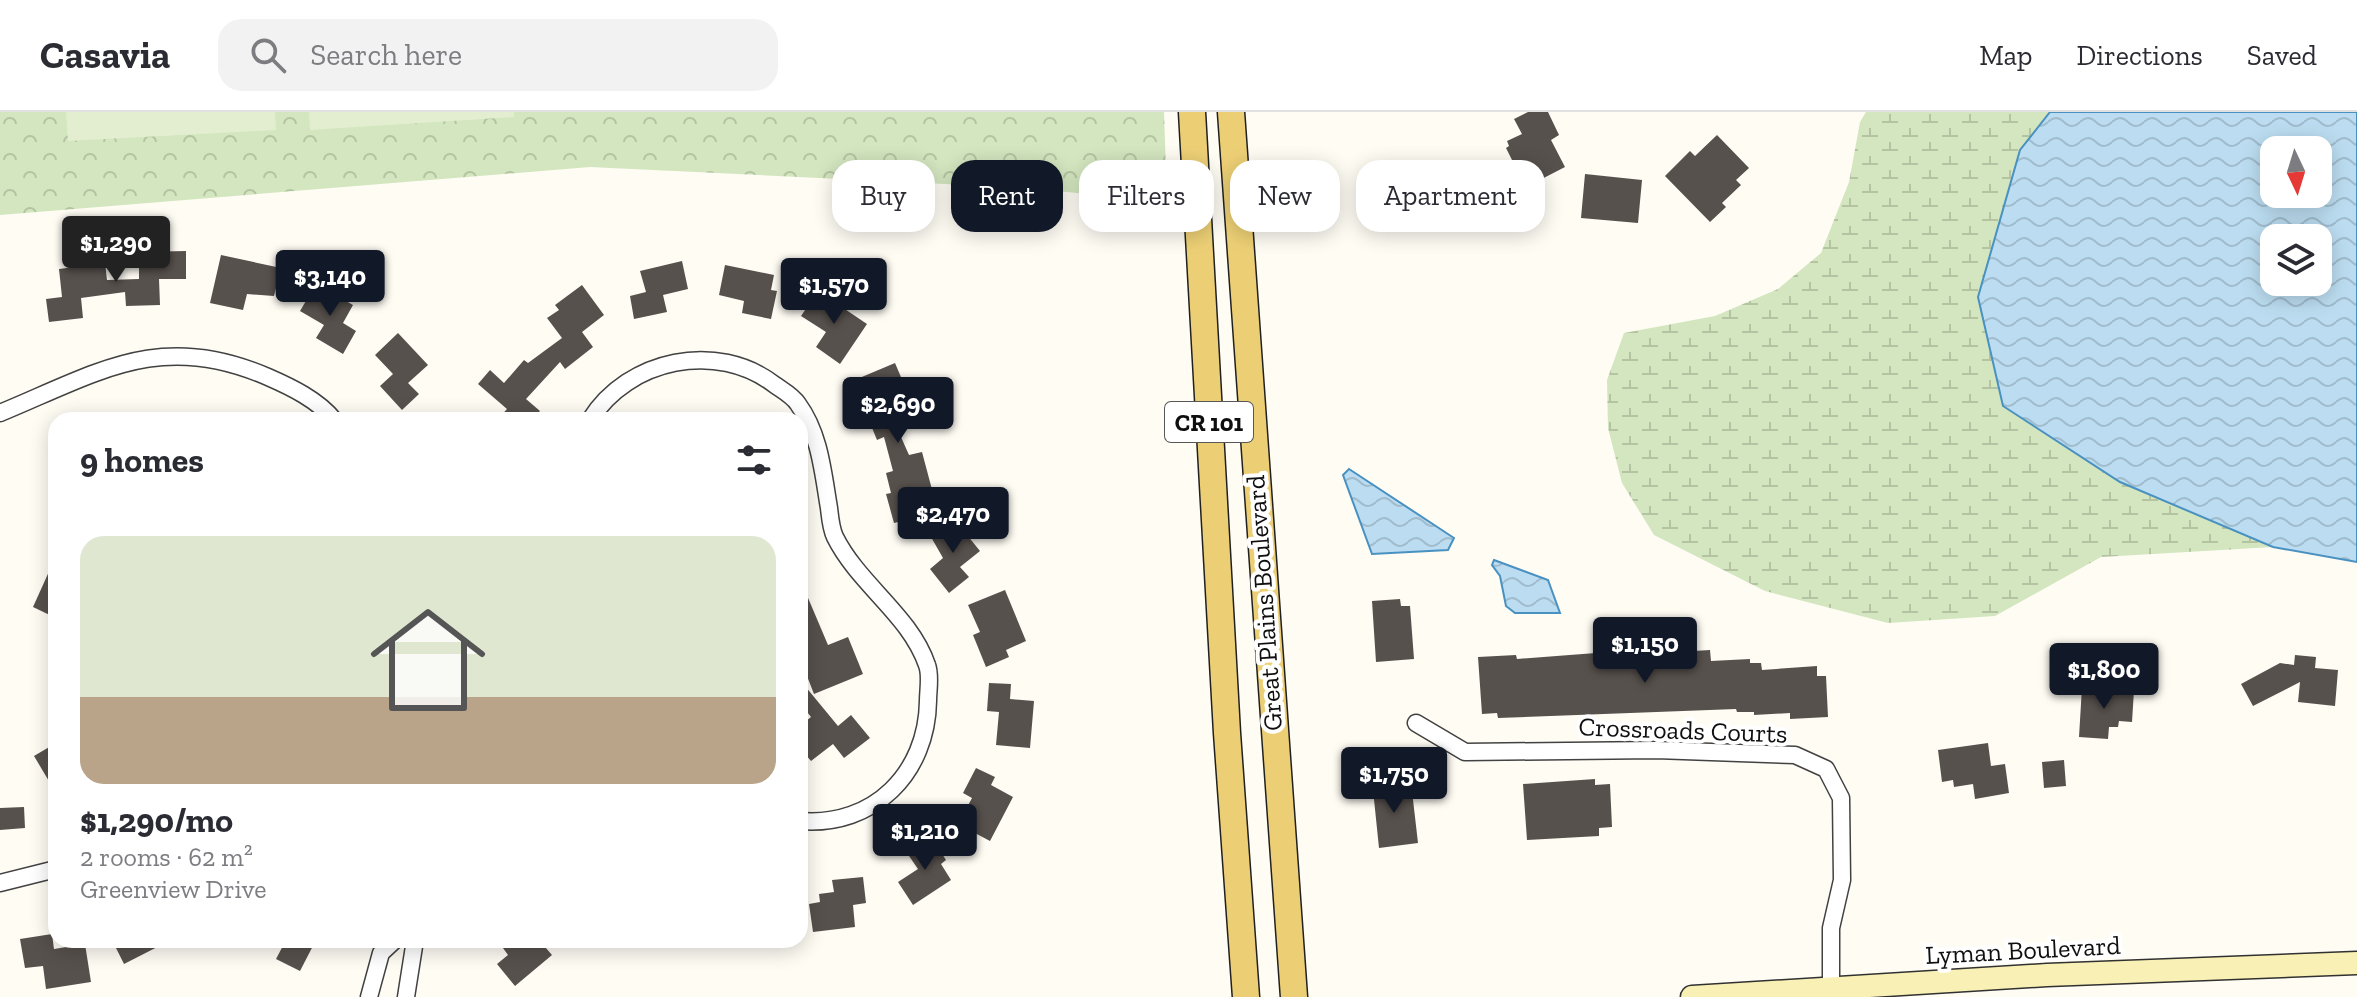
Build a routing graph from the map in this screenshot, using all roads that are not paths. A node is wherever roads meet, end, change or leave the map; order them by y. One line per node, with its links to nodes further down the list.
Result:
1 (1192, 112): 18 (main road, Great Plains Boulevard / CR 101)
2 (1231, 112): 19 (main road, Great Plains Boulevard / CR 101)
3 (324, 412): 6 (street)
4 (595, 412): 5 (street)
5 (803, 412)
6 (0, 413)
7 (808, 423): 9 (street)
8 (1416, 723): 15 (street, Crossroads Courts)
9 (808, 821)
10 (48, 871): 11 (street)
11 (0, 883)
12 (386, 948): 16 (street)
13 (414, 948): 17 (street)
14 (2357, 963): 15 (main road, Lyman Boulevard)
15 (1831, 993): 20 (main road, Lyman Boulevard)
16 (369, 997)
17 (406, 997)
18 (1246, 997)
19 (1294, 997)
20 (1692, 997)

